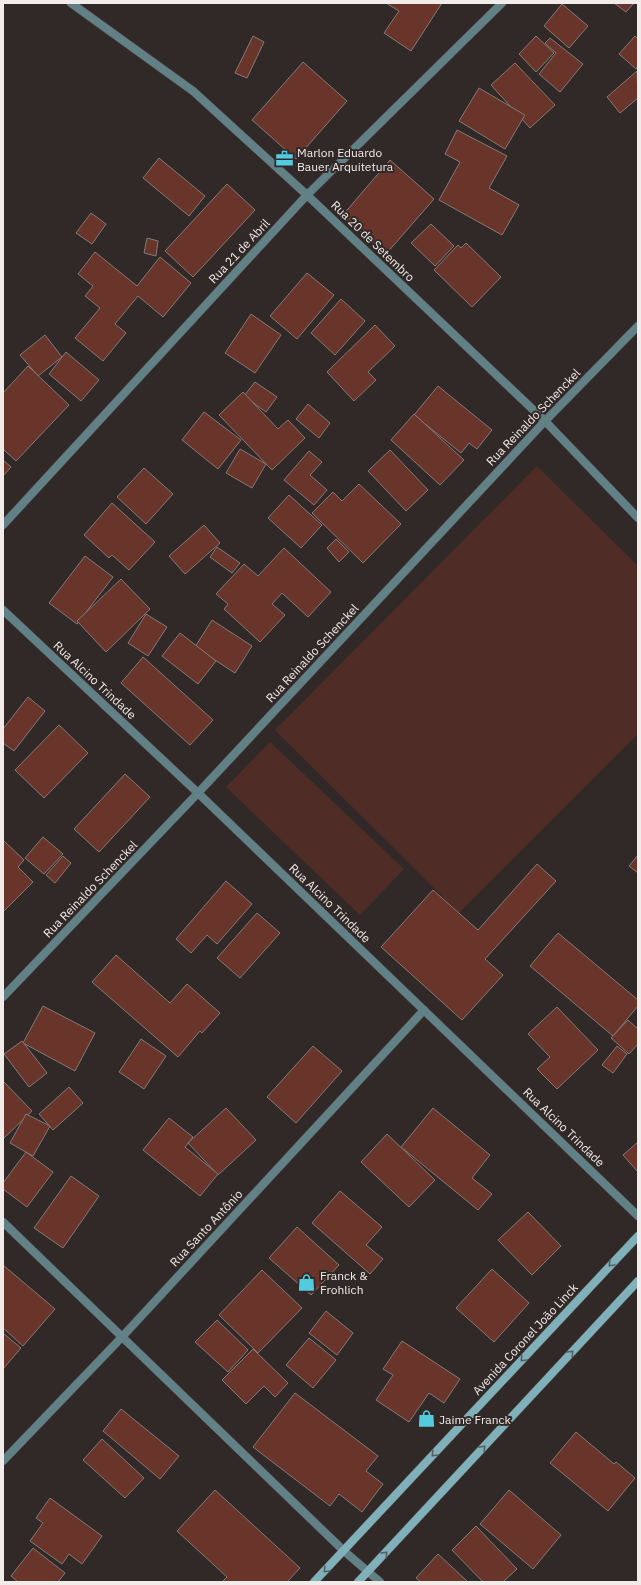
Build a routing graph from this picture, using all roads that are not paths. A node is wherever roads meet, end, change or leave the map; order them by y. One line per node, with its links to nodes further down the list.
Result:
1 (71, 3): 3 (street, Rua 20 de Setembro)
2 (502, 3): 3 (street, Rua 21 de Abril)
3 (308, 195): 5 (street, Rua 20 de Setembro); 7 (street, Rua 21 de Abril)
4 (638, 326): 5 (street, Rua Reinaldo Schenckel)
5 (545, 421): 6 (street, Rua 20 de Setembro); 9 (street, Rua Reinaldo Schenckel)
6 (638, 518)
7 (3, 525)
8 (3, 610): 9 (street, Rua Alcino Trindade)
9 (198, 793): 10 (street, Rua Reinaldo Schenckel); 11 (street, Rua Alcino Trindade)
10 (3, 997)
11 (424, 1010): 12 (street, Rua Alcino Trindade); 16 (street, Rua Santo Antônio)
12 (638, 1216)
13 (3, 1222): 16 (street)
14 (638, 1236): 18 (main road, Avenida Coronel João Linck, one-way to 18)
15 (638, 1281): 19 (main road, one-way to 15)
16 (122, 1337): 17 (street, Rua Santo Antônio); 18 (street)
17 (3, 1461)
18 (344, 1551): 19 (street); 20 (main road, Avenida Coronel João Linck, one-way to 20)
19 (369, 1571): 21 (main road); 22 (street)
20 (314, 1582)
21 (358, 1582)
22 (380, 1582)

